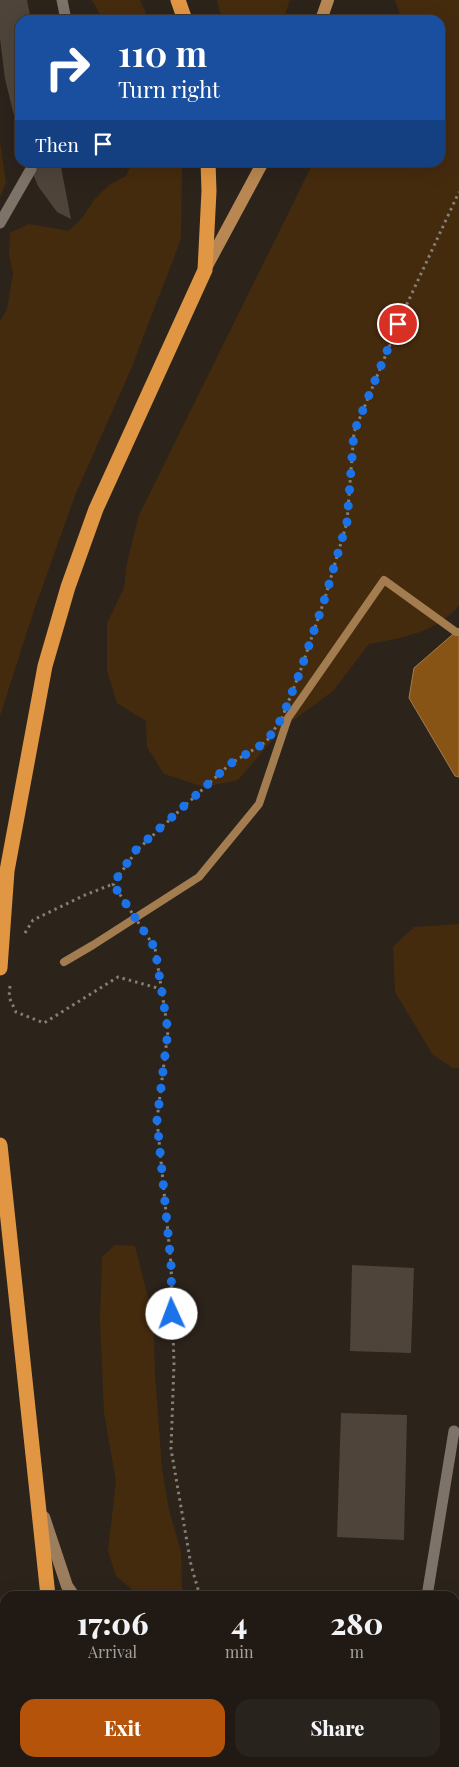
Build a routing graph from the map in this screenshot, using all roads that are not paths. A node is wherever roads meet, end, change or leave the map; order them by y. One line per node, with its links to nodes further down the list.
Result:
1 (62, 0): 4 (lane)
2 (178, 0): 5 (highway)
3 (328, 0): 6 (main road)
4 (65, 15)
5 (183, 15)
6 (323, 15)
7 (208, 167): 11 (highway)
8 (260, 167): 11 (main road)
9 (31, 169): 10 (lane)
10 (0, 223)
11 (205, 270): 12 (highway)
12 (0, 968)
13 (0, 1145): 15 (highway)
14 (454, 1431): 18 (lane)
15 (38, 1501): 16 (highway); 17 (main road)
16 (47, 1591)
17 (70, 1591)
18 (428, 1591)

